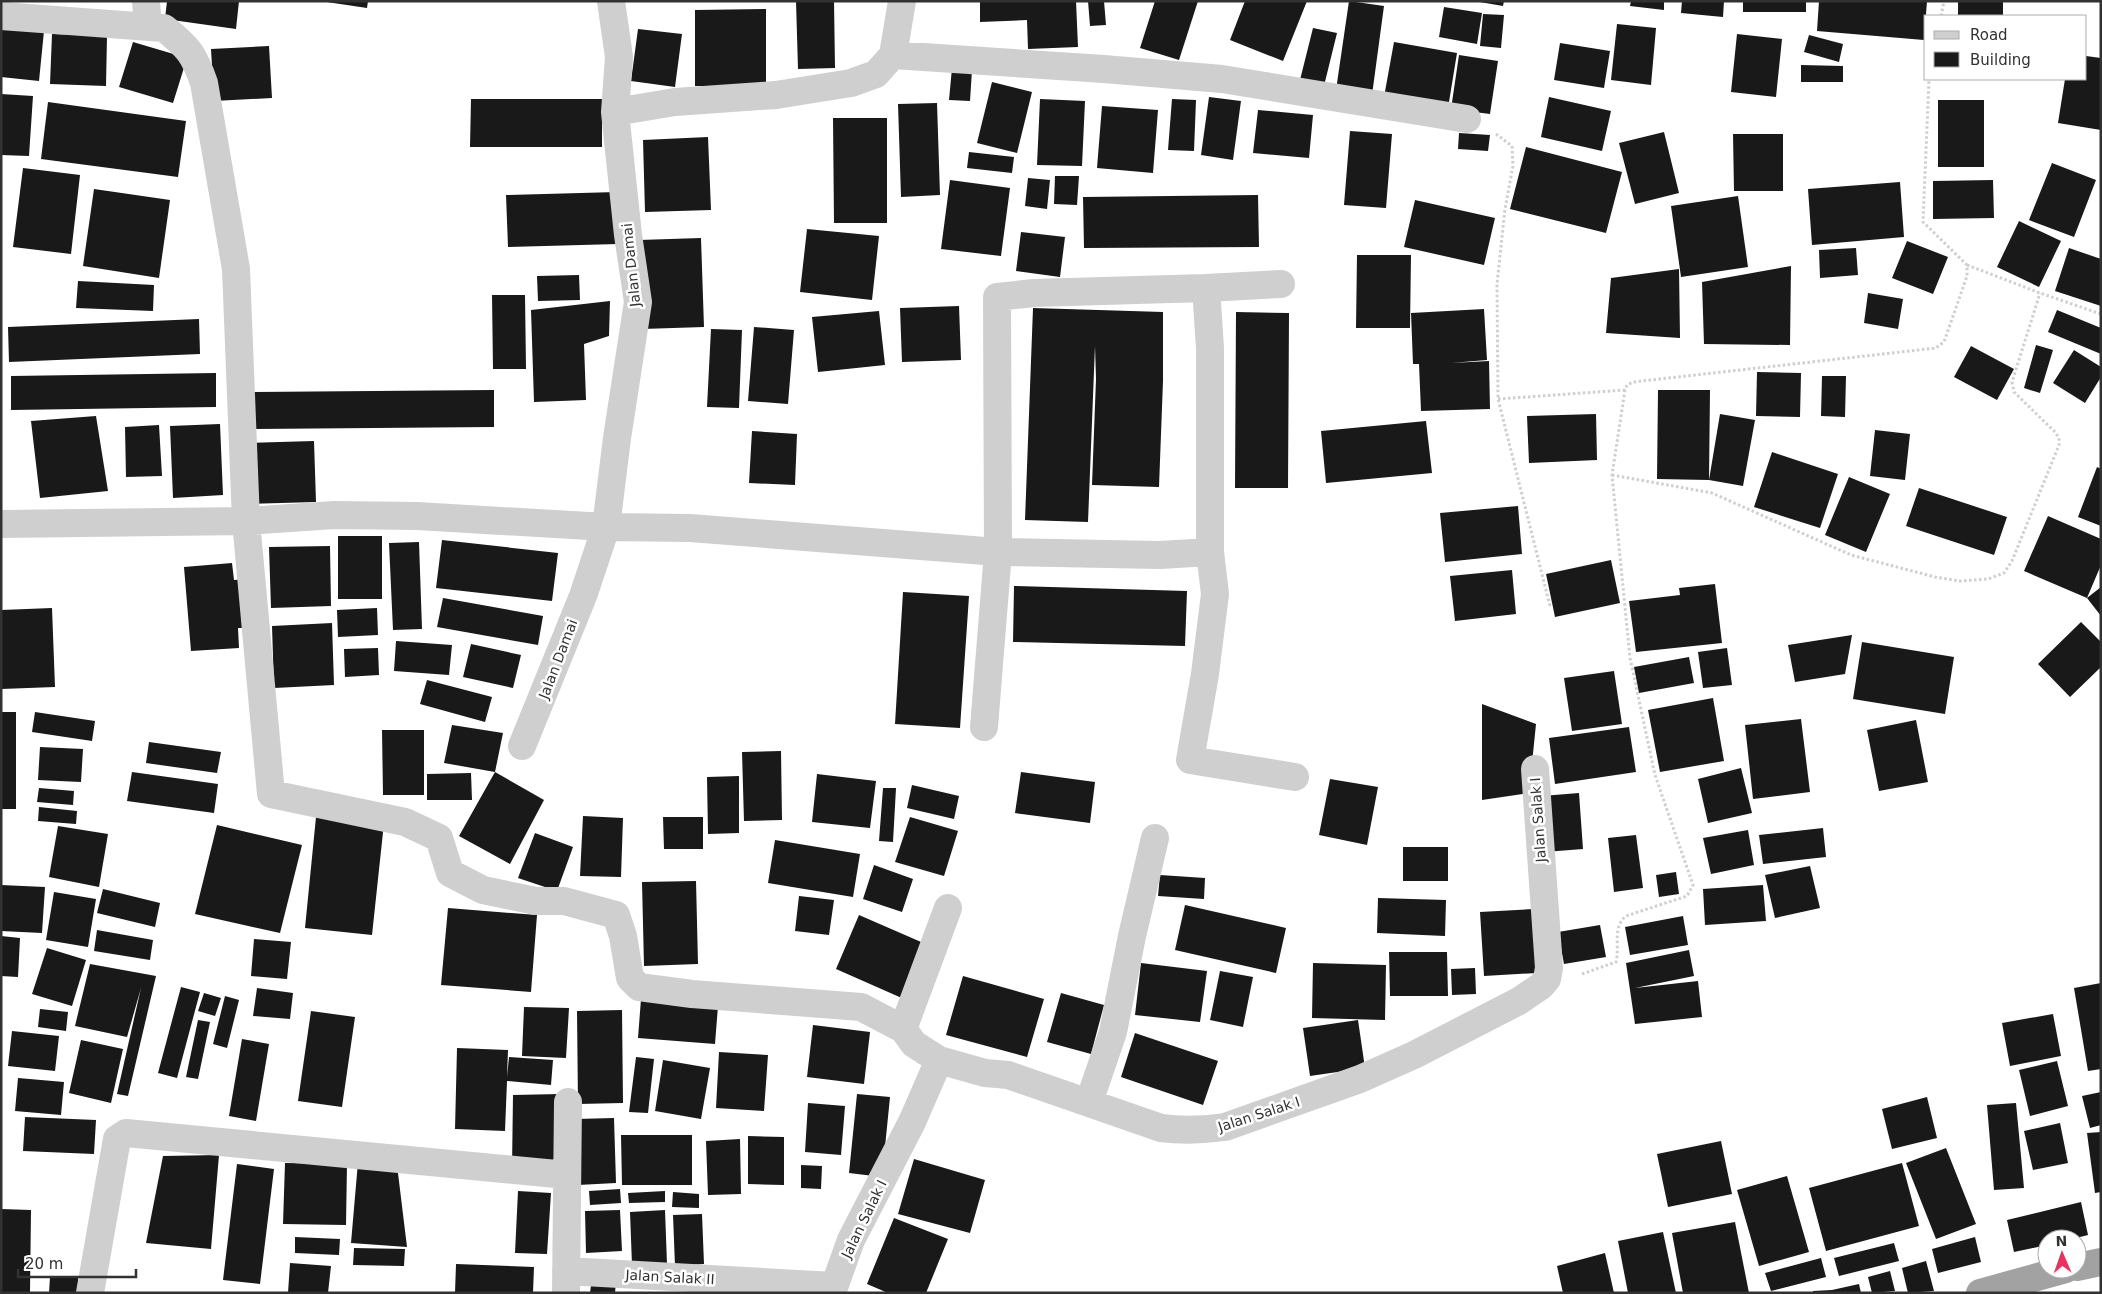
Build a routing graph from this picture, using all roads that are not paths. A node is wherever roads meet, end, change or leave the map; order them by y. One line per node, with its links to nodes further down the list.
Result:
1 (611, 1): 6 (street, Jalan Damai)
2 (902, 1): 5 (street)
3 (147, 14): 4 (street); 10 (street)
4 (1, 16)
5 (893, 56): 6 (street); 7 (street)
6 (615, 112): 12 (street, Jalan Damai)
7 (1467, 119)
8 (1281, 284): 9 (street)
9 (1206, 288): 13 (street); 14 (street)
10 (246, 521): 11 (street); 12 (street); 21 (street)
11 (1, 524)
12 (606, 527): 13 (street); 16 (street, Jalan Damai)
13 (998, 552): 14 (street); 15 (street)
14 (1210, 552): 18 (street)
15 (984, 727)
16 (522, 746)
17 (1535, 770): 24 (street, Jalan Salak I)
18 (1295, 777)
19 (1154, 838): 24 (street)
20 (948, 908): 21 (street)
21 (903, 1029): 22 (street)
22 (939, 1060): 24 (street, Jalan Salak I); 30 (street, Jalan Salak I)
23 (568, 1102): 25 (street)
24 (1089, 1102)
25 (567, 1175): 29 (street); 31 (street)
26 (2101, 1262): 27 (highway)
27 (2087, 1265)
28 (2037, 1277): 32 (highway)
29 (566, 1282): 30 (street, Jalan Salak II)
30 (833, 1290)
31 (90, 1293)
32 (1980, 1293)

